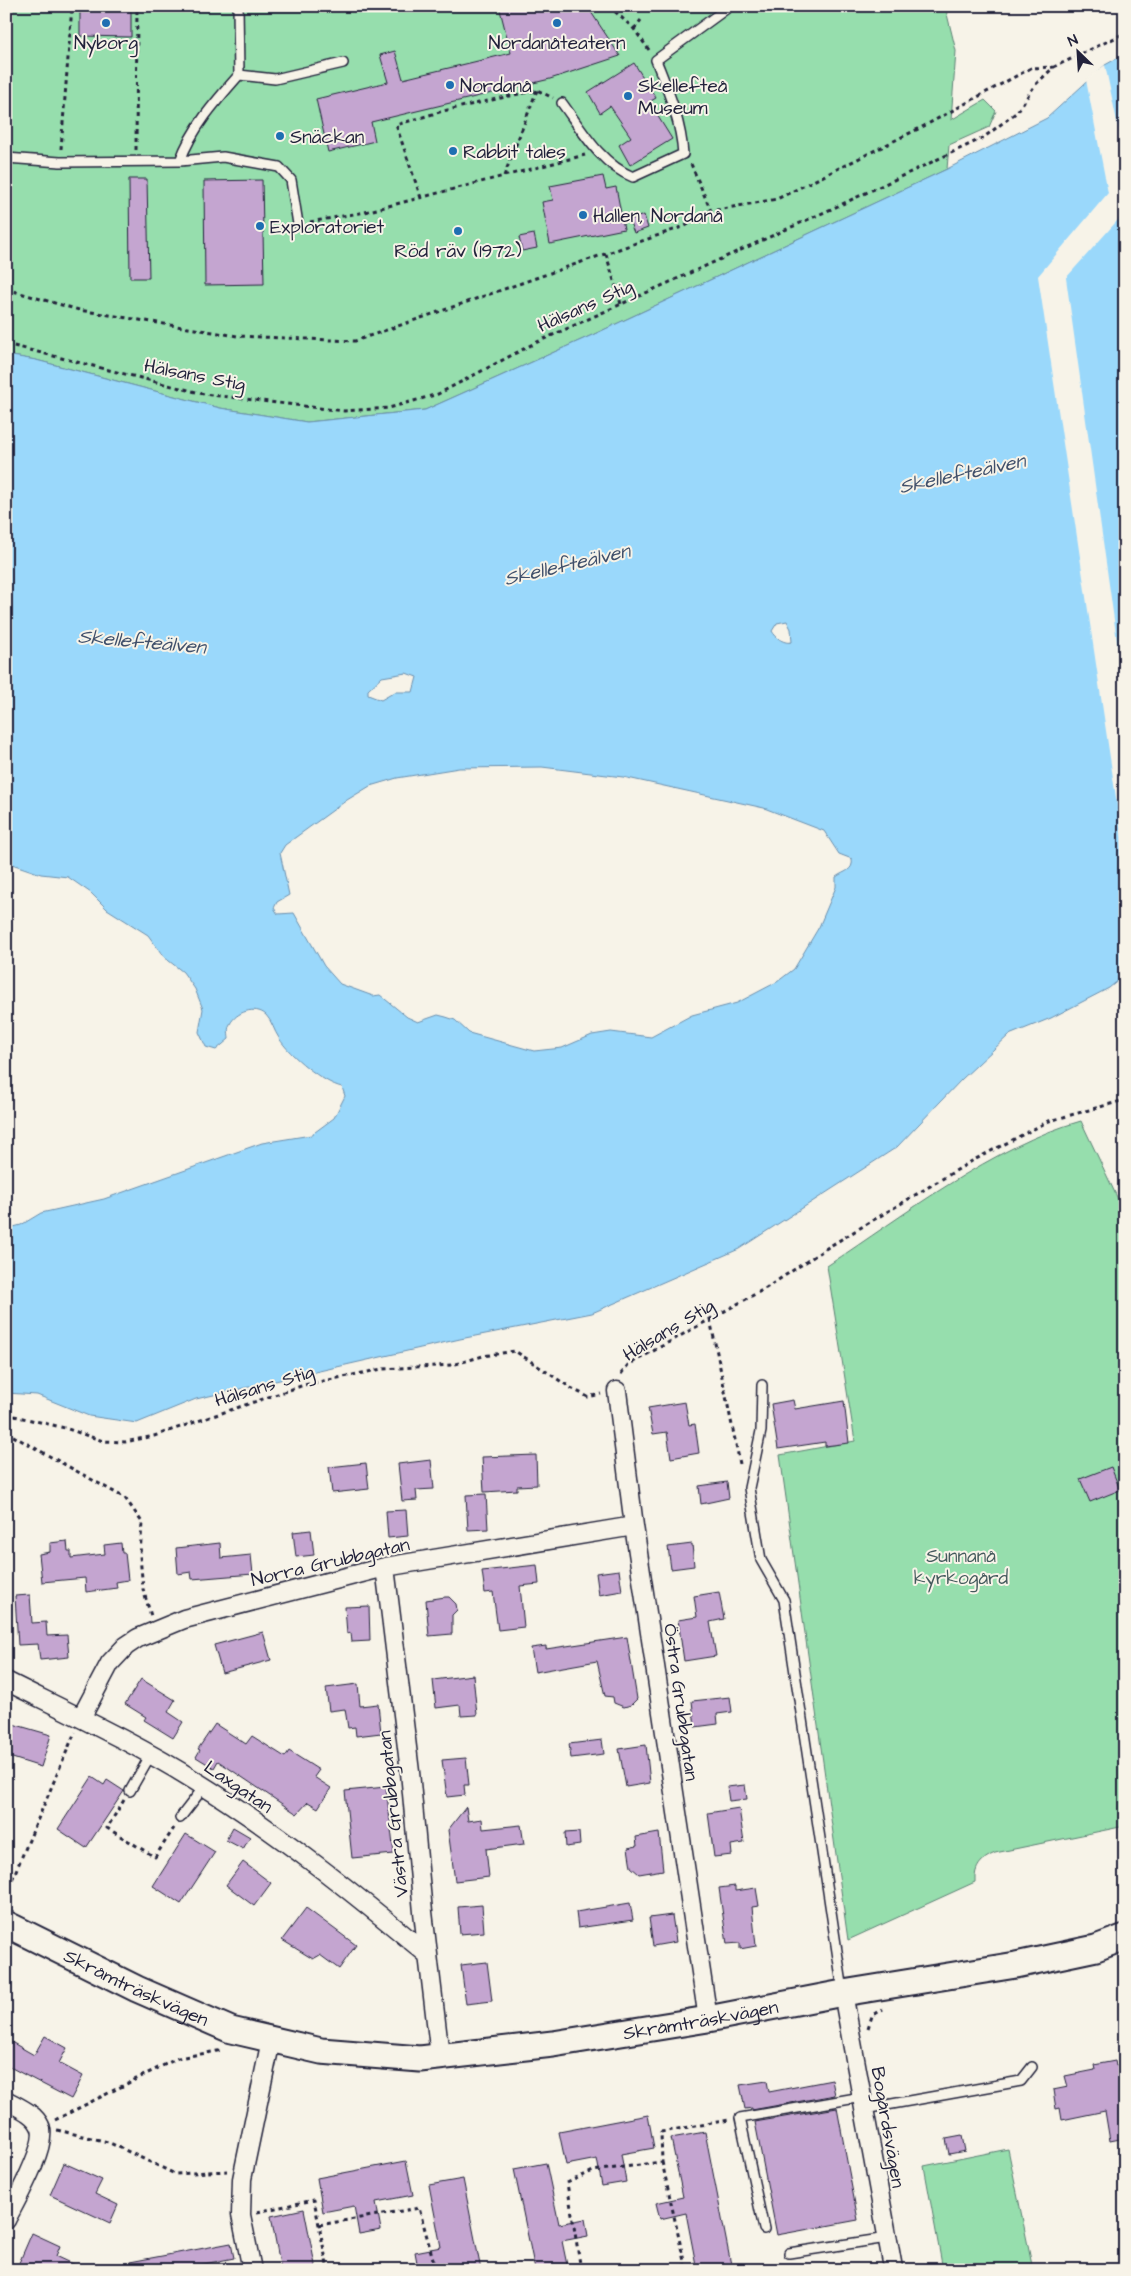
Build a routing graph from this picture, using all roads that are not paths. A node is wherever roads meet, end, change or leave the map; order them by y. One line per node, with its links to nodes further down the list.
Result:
1 (238, 6): 4 (lane)
2 (730, 6): 5 (lane)
3 (343, 63): 4 (lane)
4 (239, 75): 7 (lane)
5 (562, 103)
6 (6, 158): 7 (lane)
7 (180, 161): 8 (lane)
8 (298, 224)
9 (762, 1385): 22 (lane)
10 (617, 1391): 11 (street, Östra Grubbgatan)
11 (634, 1526): 12 (street, Norra Grubbgatan); 23 (street, Östra Grubbgatan)
12 (385, 1567): 14 (street, Norra Grubbgatan); 21 (street, Västra Grubbgatan)
13 (6, 1681): 14 (street, Laxgatan)
14 (81, 1718): 15 (street, Laxgatan)
15 (150, 1756): 16 (street, Laxgatan); 17 (lane)
16 (204, 1787): 18 (lane); 21 (street, Laxgatan)
17 (130, 1791)
18 (180, 1818)
19 (6, 1924): 24 (main road, Skråmträskvägen)
20 (1125, 1937): 22 (main road, Skråmträskvägen)
21 (428, 1955): 25 (street, Västra Grubbgatan)
22 (843, 1993): 23 (main road, Skråmträskvägen); 28 (street, Bogårdsvägen)
23 (708, 2019): 25 (main road, Skråmträskvägen)
24 (271, 2040): 25 (main road, Skråmträskvägen); 34 (street)
25 (440, 2056)
26 (1032, 2067): 28 (lane)
27 (6, 2100): 29 (street)
28 (863, 2103): 30 (lane); 31 (street, Bogårdsvägen)
29 (6, 2220)
30 (764, 2229)
31 (887, 2238): 32 (lane); 33 (street, Bogårdsvägen)
32 (789, 2252)
33 (889, 2269)
34 (252, 2270)

